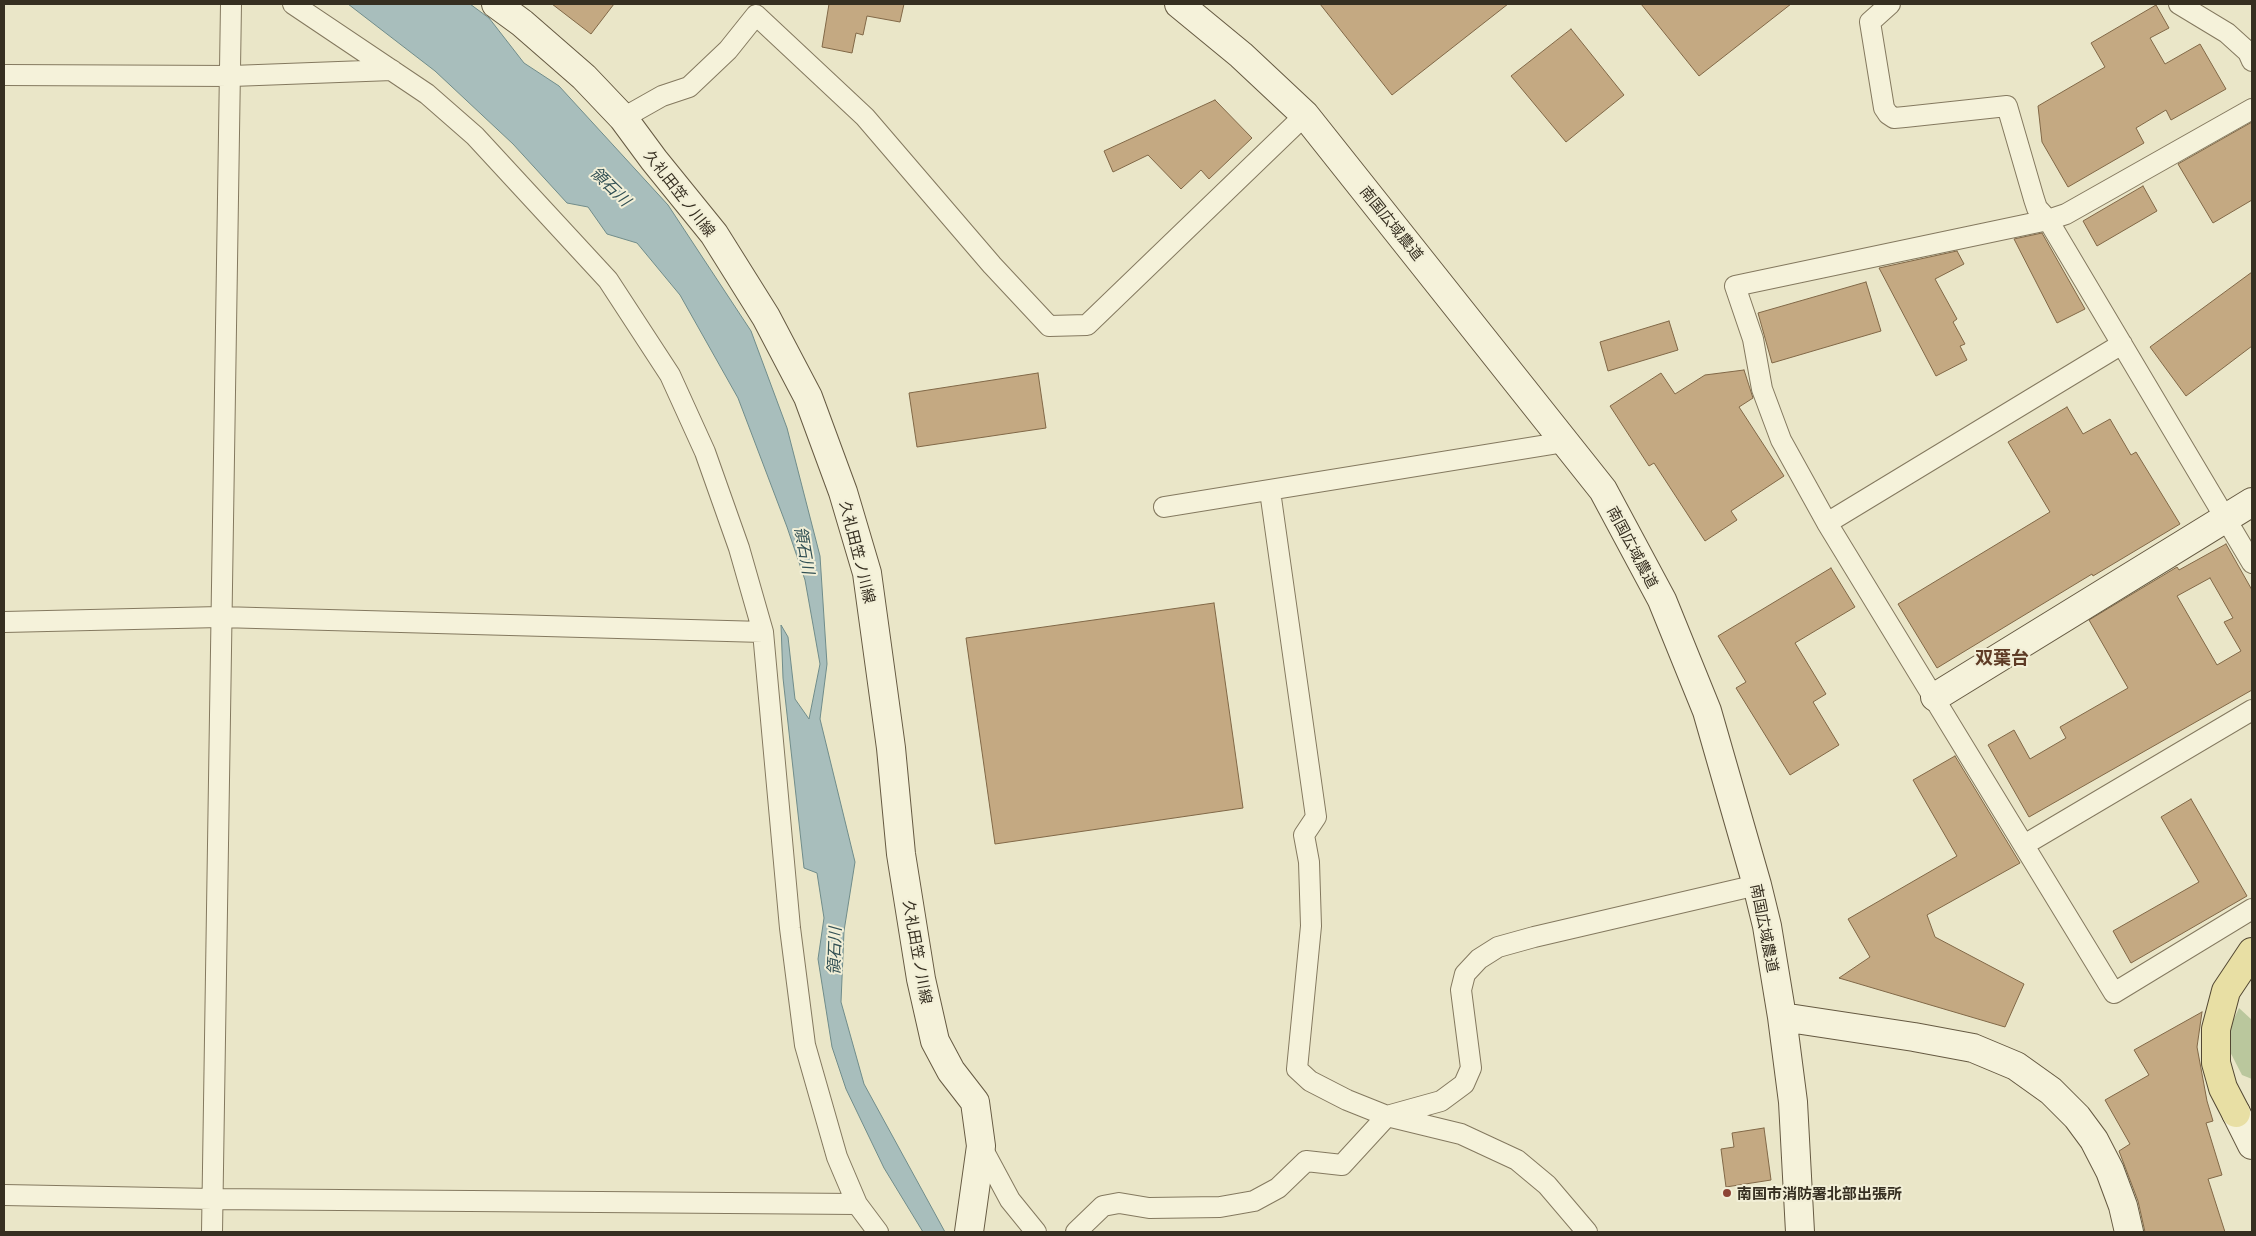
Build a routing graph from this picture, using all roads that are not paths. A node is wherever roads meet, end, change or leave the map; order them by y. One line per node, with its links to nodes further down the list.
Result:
1 (231, 4): 11 (street)
2 (293, 4): 9 (street)
3 (496, 4): 14 (street, 久礼田笠ノ川線)
4 (1178, 4): 13 (street, 南国広域農道)
5 (1890, 4): 15 (street)
6 (2179, 4): 8 (street)
7 (757, 9): 13 (street); 14 (street)
8 (2252, 60)
9 (392, 70): 11 (street); 26 (street)
10 (4, 75): 11 (street)
11 (232, 76): 24 (street)
12 (2252, 108): 15 (street)
13 (1306, 115): 17 (street, 南国広域農道)
14 (623, 118): 37 (street, 久礼田笠ノ川線)
15 (2048, 220): 16 (street); 22 (street)
16 (2122, 344): 21 (street); 22 (street)
17 (1565, 442): 18 (street); 30 (street, 南国広域農道)
18 (1270, 491): 20 (street); 35 (street)
19 (2252, 502): 21 (street)
20 (1164, 507)
21 (2226, 520): 23 (street); 27 (street)
22 (1828, 523): 27 (street)
23 (2252, 563)
24 (220, 617): 25 (street); 26 (street); 39 (street)
25 (4, 622)
26 (763, 632): 40 (street)
27 (1935, 697): 29 (street)
28 (2252, 710): 29 (street)
29 (2024, 845): 31 (street)
30 (1758, 885): 33 (street, 南国広域農道); 35 (street)
31 (2252, 909)
32 (2252, 952): 34 (main road)
33 (1782, 1017): 47 (street, 南国広域農道); 48 (street)
34 (2236, 1113): 36 (street)
35 (1387, 1116): 45 (street); 46 (street)
36 (2252, 1145)
37 (980, 1156): 43 (street, 久礼田笠ノ川線); 44 (street)
38 (4, 1195): 39 (street)
39 (212, 1199): 40 (street); 41 (street)
40 (857, 1204): 42 (street)
41 (212, 1232)
42 (878, 1232)
43 (969, 1232)
44 (1036, 1232)
45 (1076, 1232)
46 (1586, 1232)
47 (1800, 1232)
48 (2129, 1232)

